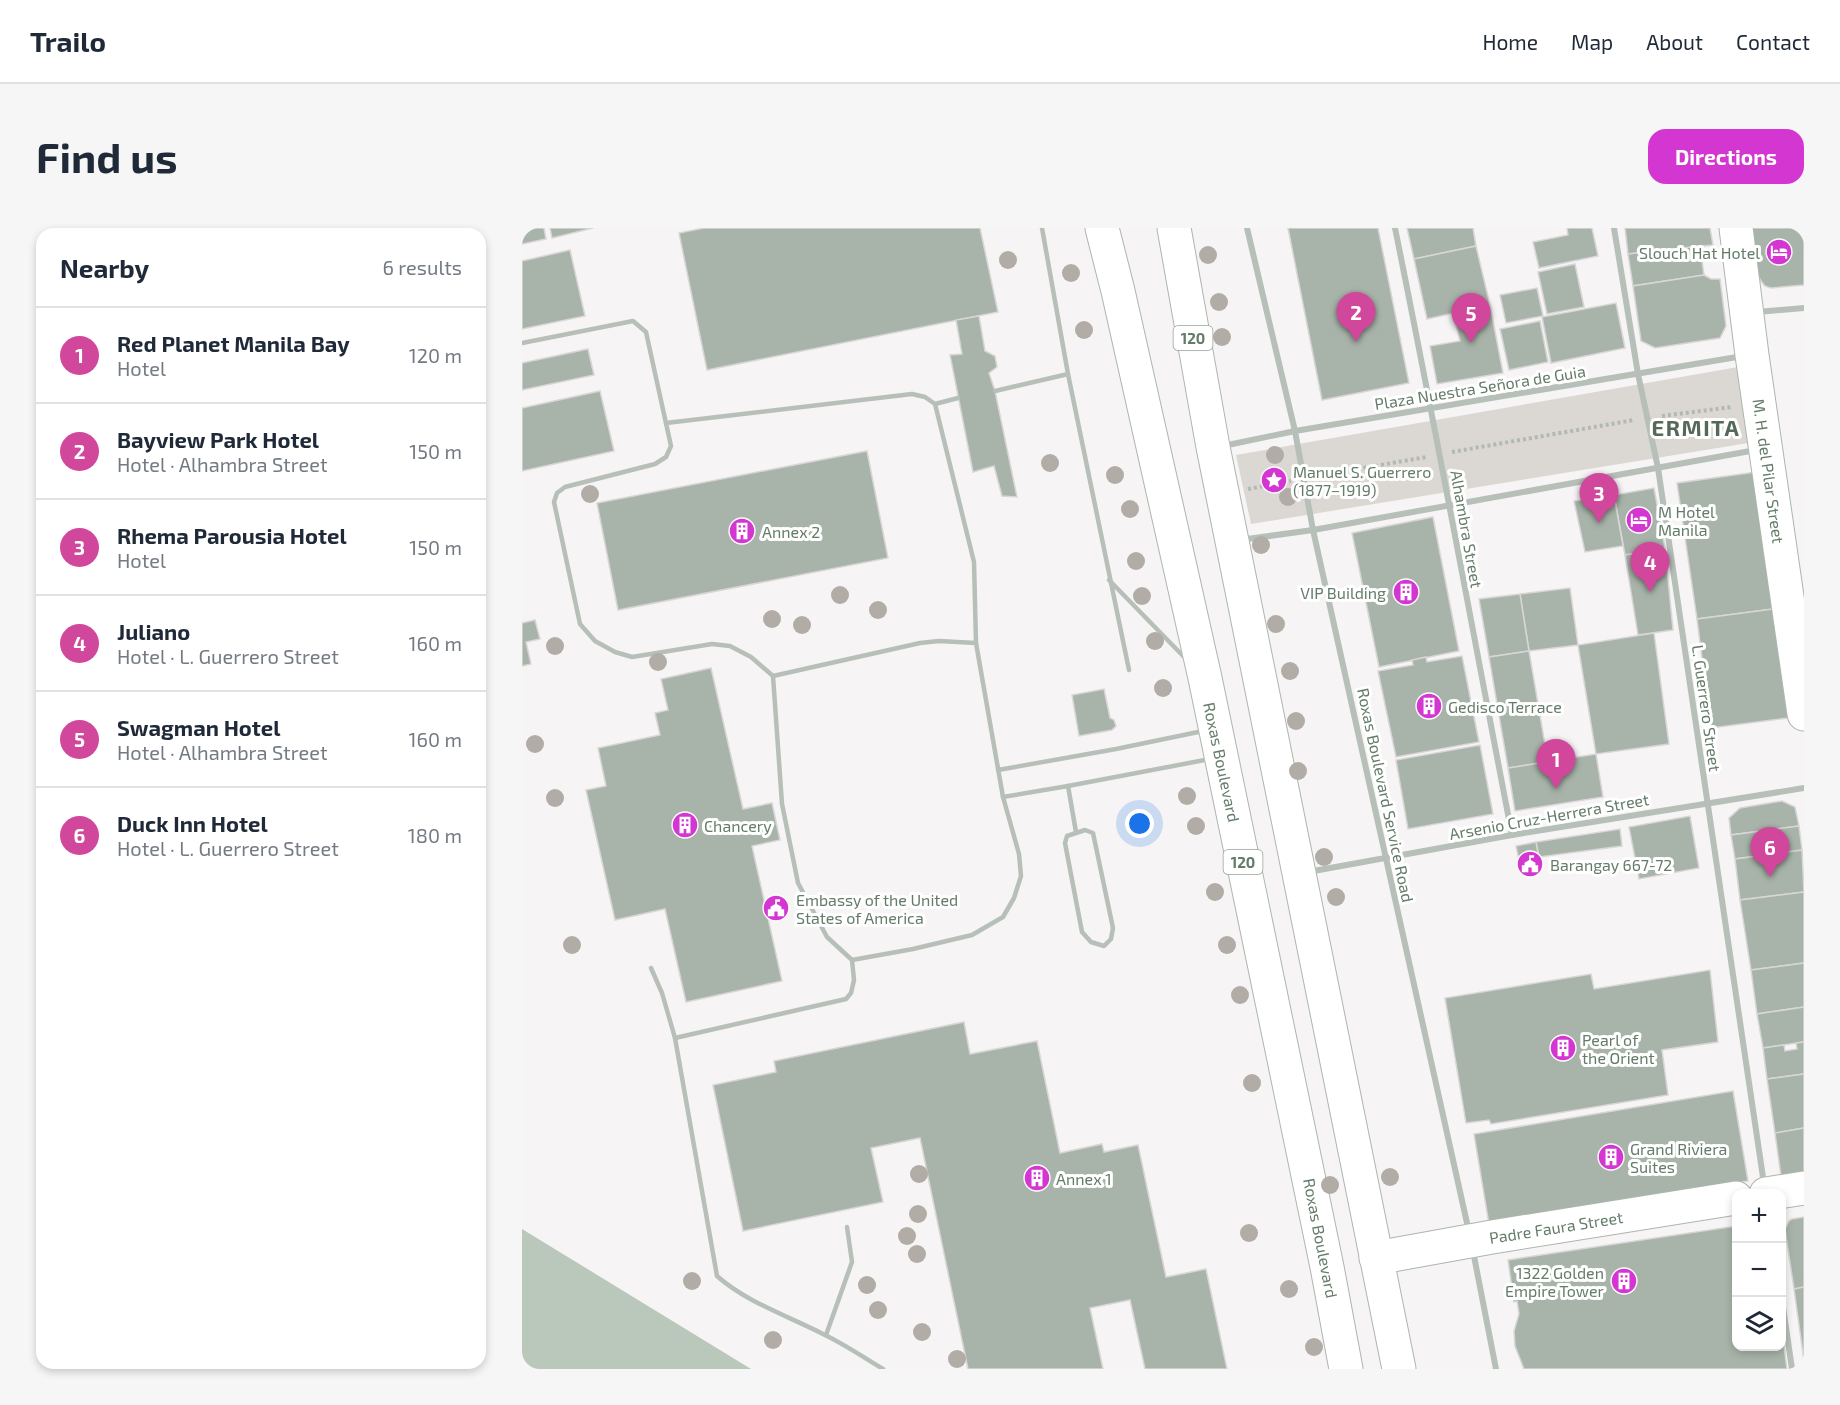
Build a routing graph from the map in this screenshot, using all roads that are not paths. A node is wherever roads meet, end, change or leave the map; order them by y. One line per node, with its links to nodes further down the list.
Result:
1 (1042, 228): 14 (lane)
2 (1102, 228): 9 (main road, Roxas Boulevard / 120)
3 (1120, 228): 9 (main road)
4 (1174, 228): 22 (main road, 120)
5 (1247, 228): 21 (street, Roxas Boulevard Service Road)
6 (1395, 228): 19 (street, Alhambra Street)
7 (1614, 228): 15 (street, L. Guerrero Street)
8 (1736, 228): 11 (main road, M. H. del Pilar Street)
9 (1118, 291): 31 (main road, Roxas Boulevard / 120)
10 (1804, 308): 11 (street)
11 (1748, 313): 13 (main road, M. H. del Pilar Street)
12 (522, 344): 20 (lane)
13 (1752, 355): 15 (street, Plaza Nuestra Señora de Guia); 23 (main road, M. H. del Pilar Street)
14 (1068, 374): 16 (lane); 28 (lane)
15 (1638, 374): 19 (street, Plaza Nuestra Señora de Guia); 24 (street, L. Guerrero Street)
16 (995, 391)
17 (958, 398): 18 (lane)
18 (935, 404): 20 (lane); 29 (lane)
19 (1432, 408): 21 (street, Plaza Nuestra Señora de Guia); 25 (street, Alhambra Street)
20 (666, 423): 32 (lane)
21 (1295, 431): 22 (street, Plaza Nuestra Señora de Guia); 26 (street, Roxas Boulevard Service Road)
22 (1213, 447): 27 (main road, 120)
23 (1766, 449): 24 (street); 33 (main road, M. H. del Pilar Street)
24 (1658, 468): 25 (street); 39 (street, L. Guerrero Street)
25 (1448, 506): 26 (street); 41 (street, Alhambra Street)
26 (1313, 530): 27 (street); 42 (street, Roxas Boulevard Service Road)
27 (1232, 541): 43 (main road, 120)
28 (1109, 580): 30 (lane); 31 (lane)
29 (976, 643): 32 (lane); 35 (lane)
30 (1129, 670)
31 (1197, 670): 34 (main road, Roxas Boulevard / 120)
32 (773, 676): 44 (lane)
33 (1804, 714)
34 (1218, 742): 35 (lane); 36 (lane); 57 (main road, Roxas Boulevard / 120)
35 (998, 770): 38 (lane)
36 (1068, 786): 38 (lane); 40 (lane)
37 (1804, 788): 39 (street, Arsenio Cruz-Herrera Street)
38 (1003, 797): 44 (lane)
39 (1707, 802): 41 (street, Arsenio Cruz-Herrera Street); 48 (street, L. Guerrero Street)
40 (1076, 832): 40 (lane)
41 (1512, 835): 42 (street, Arsenio Cruz-Herrera Street)
42 (1386, 858): 43 (street, Arsenio Cruz-Herrera Street); 52 (street, Roxas Boulevard Service Road)
43 (1299, 873): 53 (main road, 120)
44 (852, 960): 46 (lane)
45 (651, 968): 46 (lane)
46 (675, 1038): 55 (lane)
47 (1804, 1188): 49 (main road)
48 (1765, 1189)
49 (1786, 1191)
50 (1732, 1199): 52 (main road, Padre Faura Street)
51 (847, 1227): 55 (lane)
52 (1471, 1241): 53 (main road, Padre Faura Street); 59 (street, Roxas Boulevard Service Road)
53 (1376, 1258): 58 (main road, 120)
54 (1786, 1328): 60 (street)
55 (826, 1335): 56 (lane)
56 (883, 1369)
57 (1346, 1369)
58 (1399, 1369)
59 (1496, 1369)
60 (1792, 1369)

